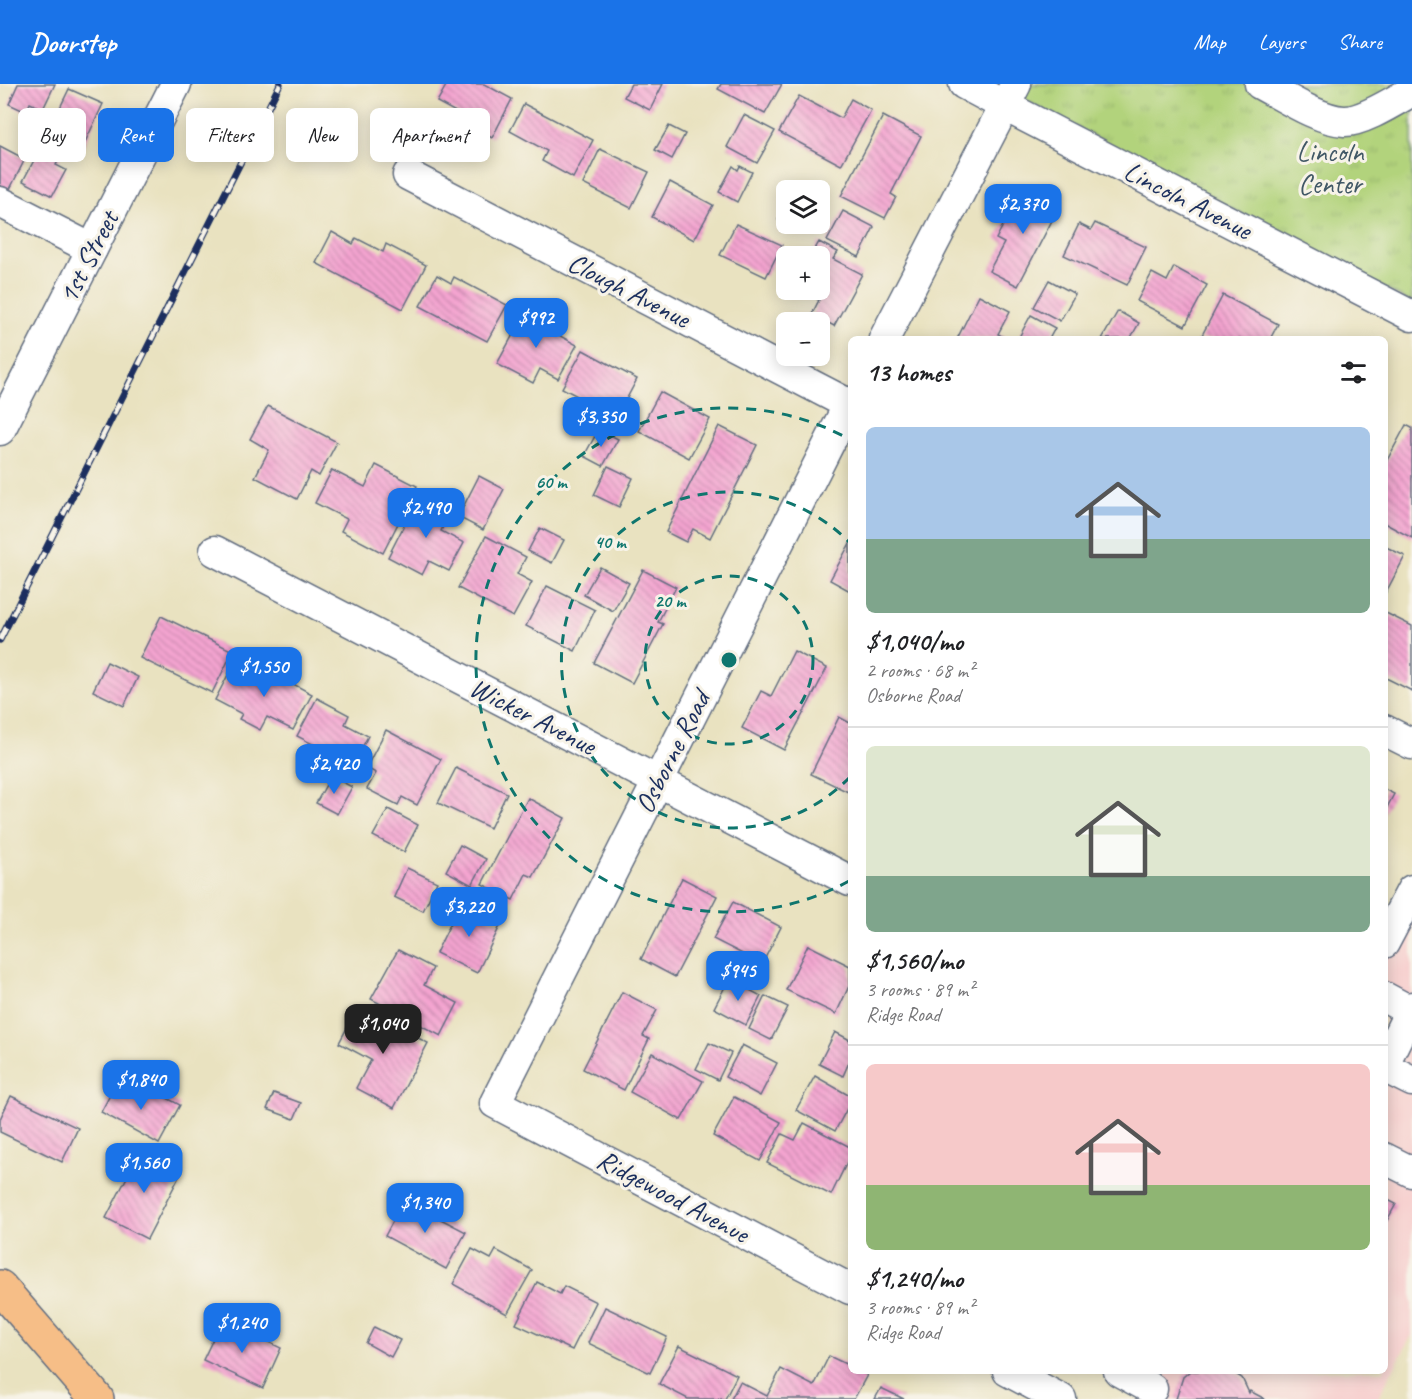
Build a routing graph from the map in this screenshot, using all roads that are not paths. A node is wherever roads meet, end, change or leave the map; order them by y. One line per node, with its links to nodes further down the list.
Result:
1 (176, 84): 8 (street, 1st Street)
2 (964, 84): 5 (street, Lincoln Avenue)
3 (1260, 84): 4 (street)
4 (1394, 93)
5 (1010, 95): 9 (street, Lincoln Avenue); 10 (street)
6 (408, 175): 11 (street, Clough Avenue)
7 (0, 202): 8 (street)
8 (92, 249): 13 (street, 1st Street)
9 (1412, 316)
10 (886, 336)
11 (848, 403)
12 (848, 408): 17 (street, Osborne Road)
13 (0, 430)
14 (215, 551): 17 (street, Wicker Avenue)
15 (1388, 732): 16 (street)
16 (1412, 744)
17 (658, 780): 18 (street, Wicker Avenue); 25 (street, Osborne Road)
18 (848, 880)
19 (1412, 890): 20 (street)
20 (1388, 935)
21 (1402, 1005): 22 (street)
22 (1388, 1052)
23 (1388, 1067): 24 (street)
24 (1412, 1081)
25 (495, 1103): 29 (street, Ridgewood Avenue)
26 (1388, 1160): 27 (street)
27 (1412, 1172)
28 (0, 1287): 33 (main road)
29 (848, 1288)
30 (1126, 1374): 32 (street)
31 (1009, 1382): 34 (street)
32 (1153, 1386)
33 (97, 1399)
34 (1062, 1399)

